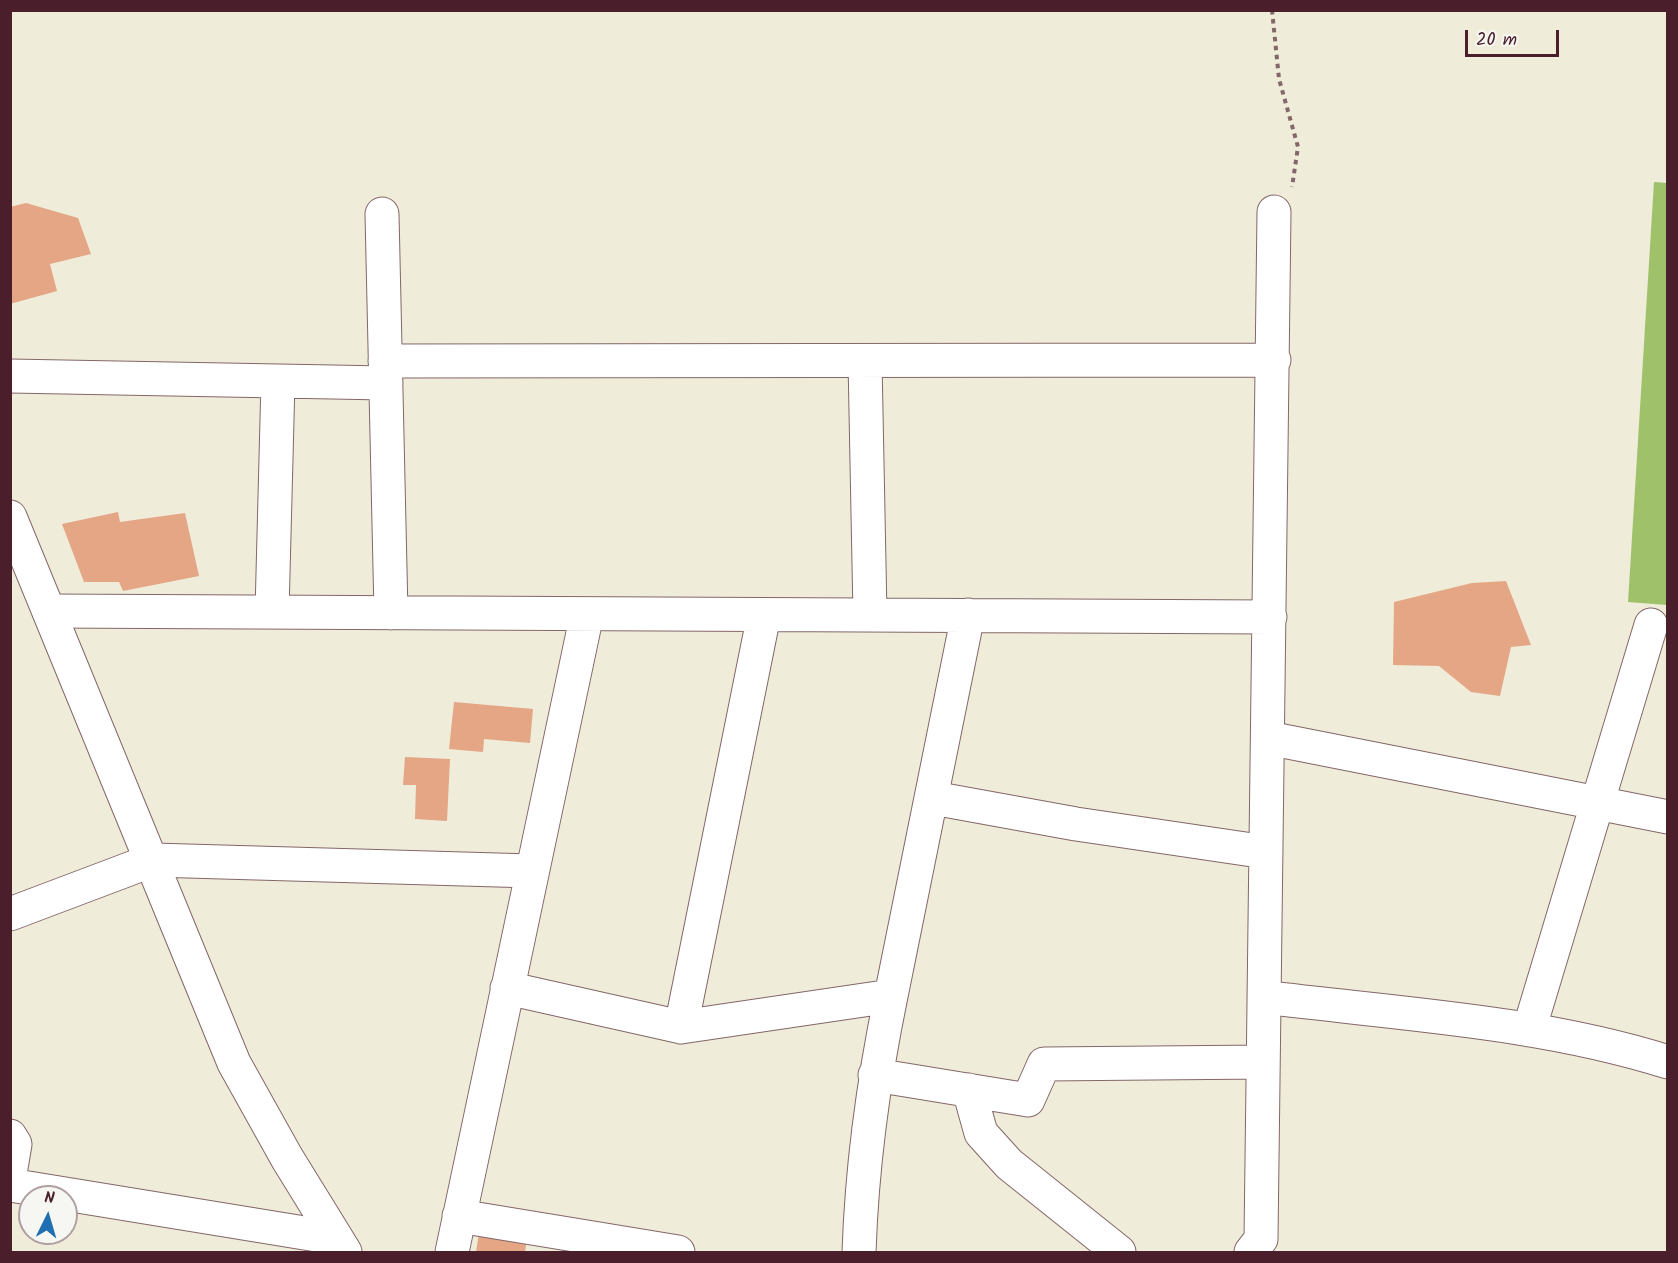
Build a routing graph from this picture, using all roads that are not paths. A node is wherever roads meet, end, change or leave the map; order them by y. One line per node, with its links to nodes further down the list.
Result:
1 (1274, 212): 3 (street)
2 (382, 214): 5 (street)
3 (1274, 360): 4 (street); 16 (street)
4 (865, 361): 5 (street); 14 (street)
5 (386, 372): 7 (street); 11 (street)
6 (10, 376): 7 (street)
7 (278, 381): 10 (street)
8 (10, 517): 9 (street)
9 (49, 611): 10 (street); 23 (street)
10 (272, 612): 11 (street)
11 (391, 613): 12 (street)
12 (587, 614): 13 (street); 24 (street)
13 (764, 615): 14 (street); 29 (street)
14 (870, 615): 15 (street)
15 (968, 615): 16 (street); 19 (street)
16 (1270, 617): 18 (street)
17 (1651, 625): 20 (street)
18 (1268, 738): 20 (street); 22 (street)
19 (933, 798): 22 (street); 27 (street)
20 (1598, 803): 21 (street); 30 (street)
21 (1668, 817)
22 (1266, 852): 28 (street)
23 (153, 860): 24 (street); 25 (street); 39 (street)
24 (532, 871): 26 (street)
25 (10, 914)
26 (507, 988): 29 (street); 38 (street)
27 (891, 996): 29 (street); 33 (street)
28 (1264, 997): 30 (street); 31 (street)
29 (681, 1027)
30 (1529, 1030): 32 (street)
31 (1263, 1062): 34 (street); 44 (street)
32 (1668, 1062)
33 (875, 1075): 34 (street); 42 (street)
34 (969, 1090): 43 (street)
35 (10, 1136): 36 (street)
36 (10, 1174)
37 (10, 1185): 39 (street)
38 (459, 1216): 40 (street); 41 (street)
39 (340, 1245)
40 (452, 1252)
41 (678, 1252)
42 (859, 1252)
43 (1119, 1252)
44 (1251, 1252)

